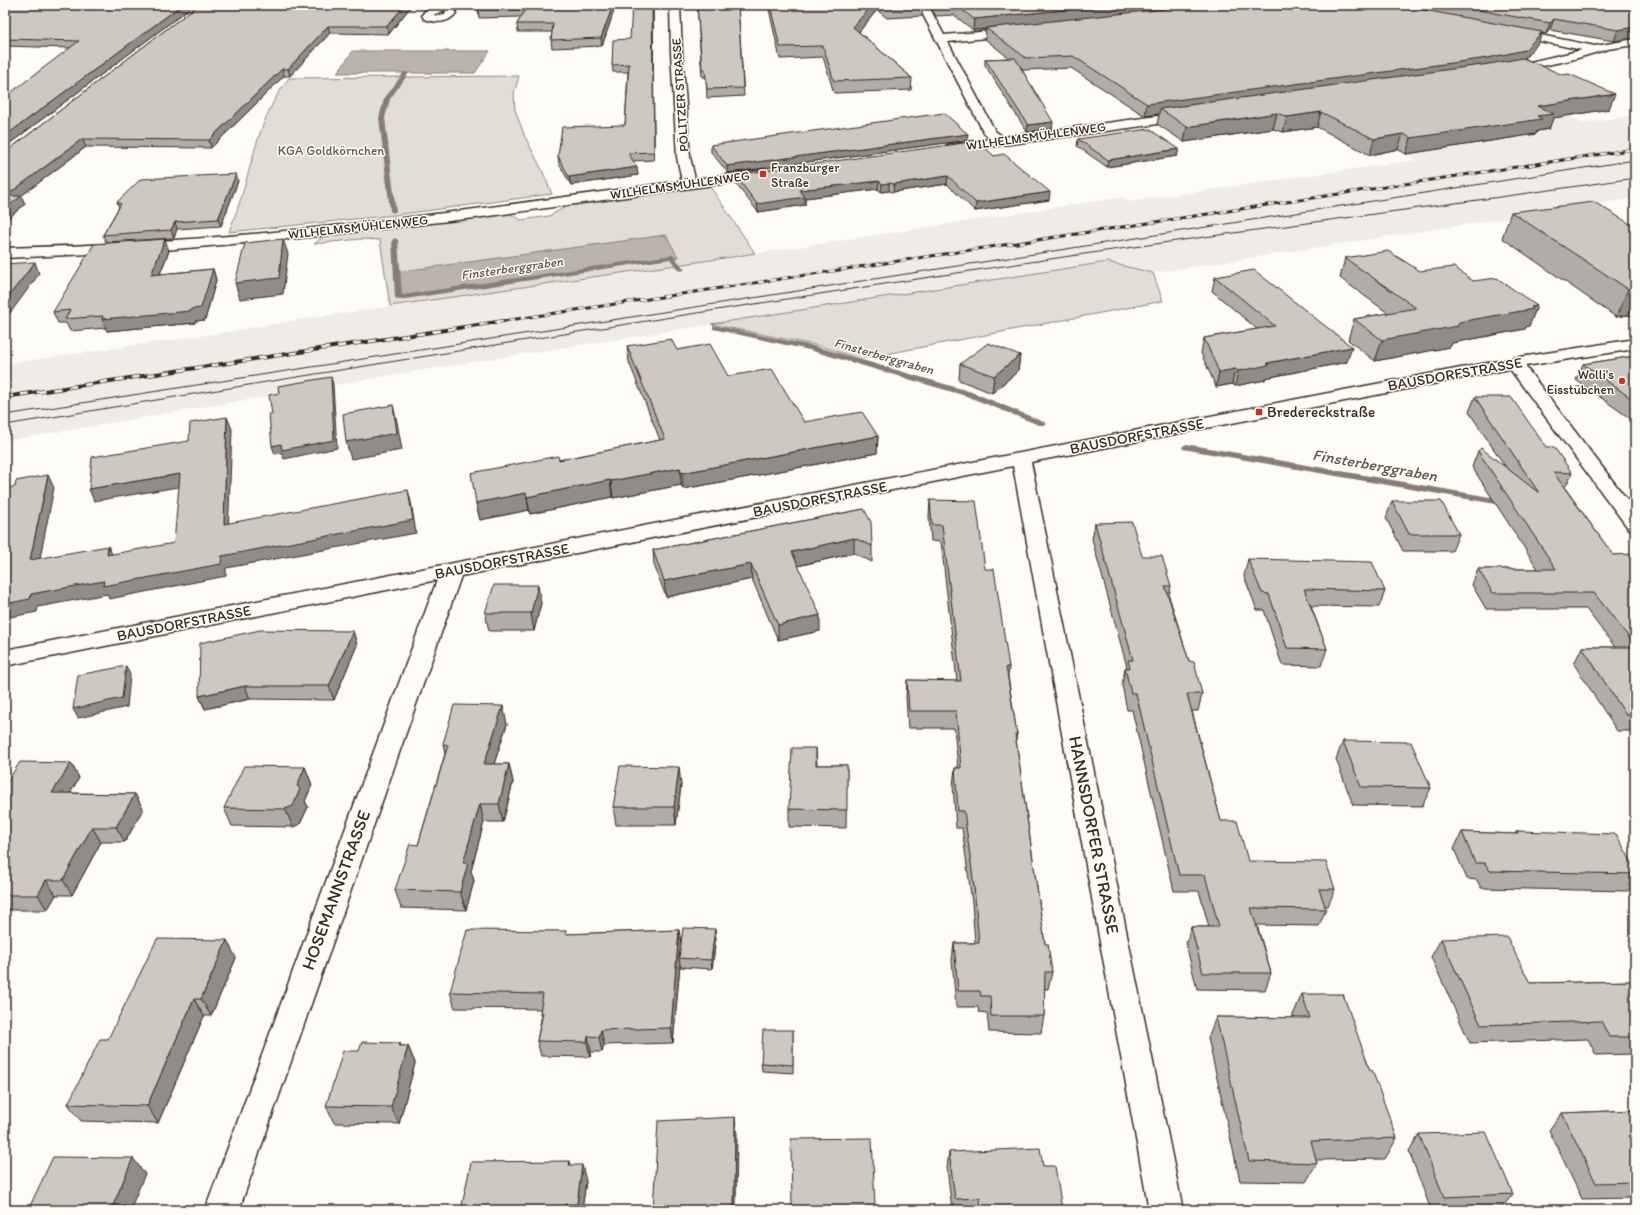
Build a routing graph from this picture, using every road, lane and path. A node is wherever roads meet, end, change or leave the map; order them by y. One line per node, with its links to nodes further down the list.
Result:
1 (675, 5): 13 (street, PÖLITZER STRASSE)
2 (923, 5): 5 (street)
3 (1029, 31): 5 (street)
4 (1501, 31): 7 (street)
5 (941, 39): 10 (street)
6 (1635, 42): 7 (street)
7 (1596, 50): 8 (street)
8 (1496, 72)
9 (1195, 114): 10 (street, WILHELMSMÜHLENWEG)
10 (1000, 141): 11 (street, WILHELMSMÜHLENWEG)
11 (942, 149)
12 (778, 172): 13 (street, WILHELMSMÜHLENWEG)
13 (690, 184): 14 (street, WILHELMSMÜHLENWEG)
14 (5, 254)
15 (1635, 344): 16 (street, BAUSDORFSTRASSE)
16 (1514, 363): 17 (street, BAUSDORFSTRASSE); 18 (street)
17 (1021, 459): 19 (street, BAUSDORFSTRASSE); 22 (street, HANNSDORFER STRASSE)
18 (1635, 524)
19 (452, 571): 20 (street, BAUSDORFSTRASSE); 21 (street, HOSEMANNSTRASSE)
20 (5, 658)
21 (222, 1210)
22 (1166, 1210)

